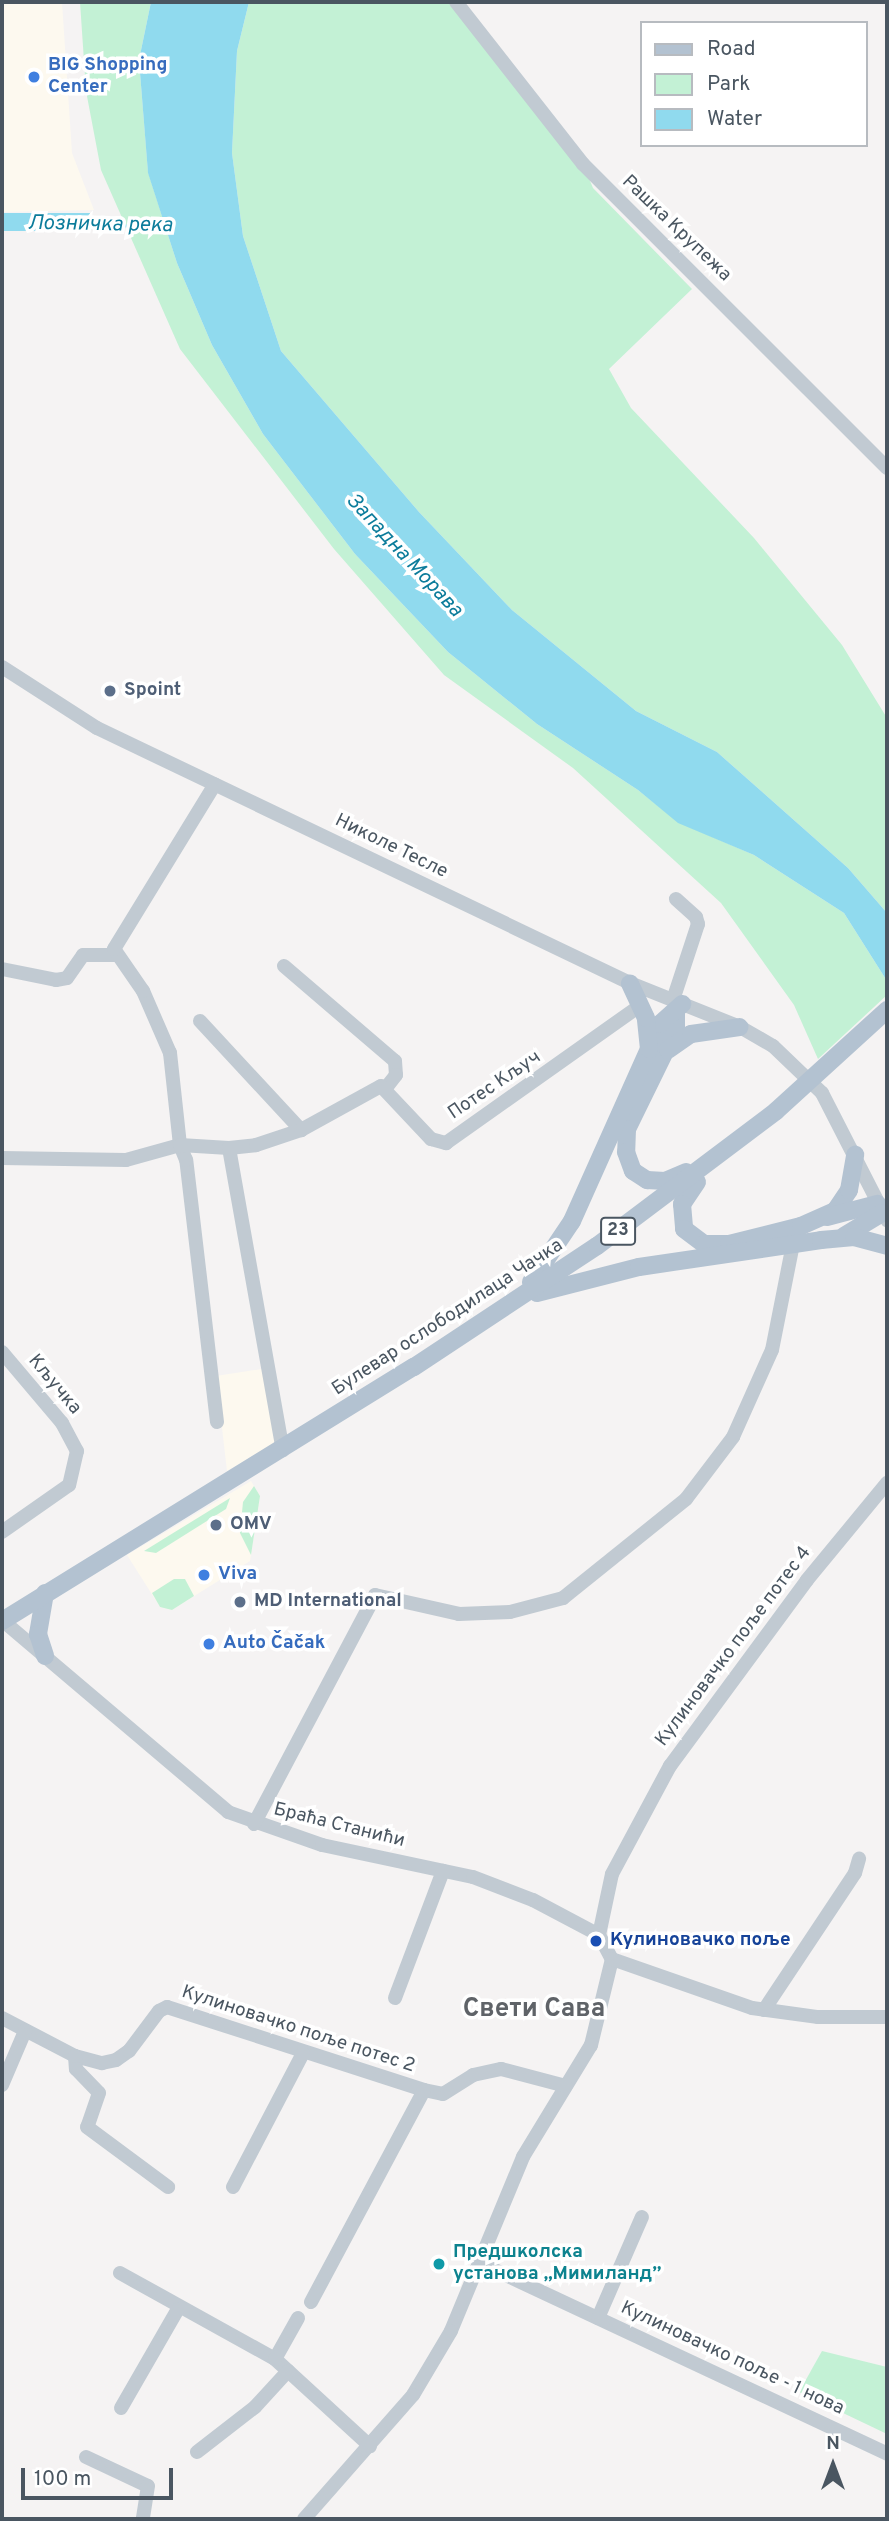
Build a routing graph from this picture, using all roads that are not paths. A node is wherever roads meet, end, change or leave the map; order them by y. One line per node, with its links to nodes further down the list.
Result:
1 (456, 2): 2 (street, Рашка Крупежа)
2 (887, 468)
3 (2, 667): 4 (street, Николе Тесле)
4 (215, 784): 6 (street); 9 (street, Николе Тесле)
5 (676, 899): 11 (street)
6 (115, 955): 8 (street); 18 (street)
7 (284, 966): 16 (street)
8 (2, 969)
9 (630, 983): 10 (main road); 11 (street, Николе Тесле)
10 (641, 1005): 15 (main road); 16 (street, Потес Кључ)
11 (677, 1005): 14 (street, Николе Тесле); 15 (main road)
12 (887, 1010): 22 (main road, Булевар ослободилаца Чачка / 23, bridge)
13 (200, 1021): 17 (street)
14 (740, 1027): 15 (main road); 20 (street, Николе Тесле)
15 (657, 1051): 22 (main road); 28 (main road)
16 (386, 1088): 17 (street)
17 (301, 1130): 19 (street)
18 (180, 1145): 19 (street); 21 (street); 30 (street)
19 (229, 1148): 31 (street)
20 (855, 1155): 23 (street); 24 (main road)
21 (2, 1158)
22 (709, 1163): 24 (main road); 28 (main road, Булевар ослободилаца Чачка / 23)
23 (882, 1212): 24 (main road); 25 (main road)
24 (824, 1216)
25 (841, 1238): 26 (main road); 27 (main road)
26 (793, 1244): 28 (main road); 38 (street)
27 (887, 1246)
28 (523, 1295): 31 (main road, Булевар ослободилаца Чачка / 23)
29 (2, 1352): 33 (street, Кључка)
30 (216, 1422)
31 (283, 1450): 34 (main road, Булевар ослободилаца Чачка / 23)
32 (887, 1483): 41 (street, Кулиновачко поље потес 4)
33 (2, 1532)
34 (45, 1593): 35 (main road); 36 (main road, Булевар ослободилаца Чачка / 23); 37 (main road)
35 (2, 1604)
36 (2, 1621): 37 (street, Браћа Станићи)
37 (45, 1656): 38 (street, Браћа Станићи)
38 (254, 1824): 40 (street, Браћа Станићи)
39 (859, 1859): 44 (street)
40 (443, 1871): 41 (street, Браћа Станићи); 43 (street)
41 (599, 1935): 42 (street)
42 (612, 1959): 44 (street); 51 (street)
43 (395, 1998)
44 (764, 2010): 45 (street)
45 (887, 2017)
46 (2, 2018): 47 (street, Кулиновачко поље потес 2)
47 (25, 2031): 49 (street, Кулиновачко поље потес 2); 50 (street)
48 (303, 2053): 49 (street, Кулиновачко поље потес 2); 52 (street, Кулиновачко поље потес 2); 54 (street)
49 (75, 2056): 53 (street)
50 (2, 2085)
51 (566, 2086): 52 (street, Кулиновачко поље потес 2); 56 (street)
52 (424, 2090): 58 (street)
53 (168, 2187)
54 (233, 2187)
55 (642, 2217): 61 (street)
56 (480, 2263): 61 (street, Кулиновачко поље - 1 нова); 65 (street)
57 (120, 2273): 59 (street)
58 (311, 2302)
59 (178, 2309): 62 (street); 64 (street)
60 (298, 2318): 62 (street)
61 (598, 2318): 67 (street, Кулиновачко поље - 1 нова)
62 (275, 2359): 63 (street)
63 (288, 2371): 65 (street); 66 (street)
64 (121, 2408)
65 (370, 2446): 70 (street)
66 (197, 2452)
67 (887, 2454)
68 (86, 2457): 69 (street)
69 (143, 2519)
70 (304, 2519)

